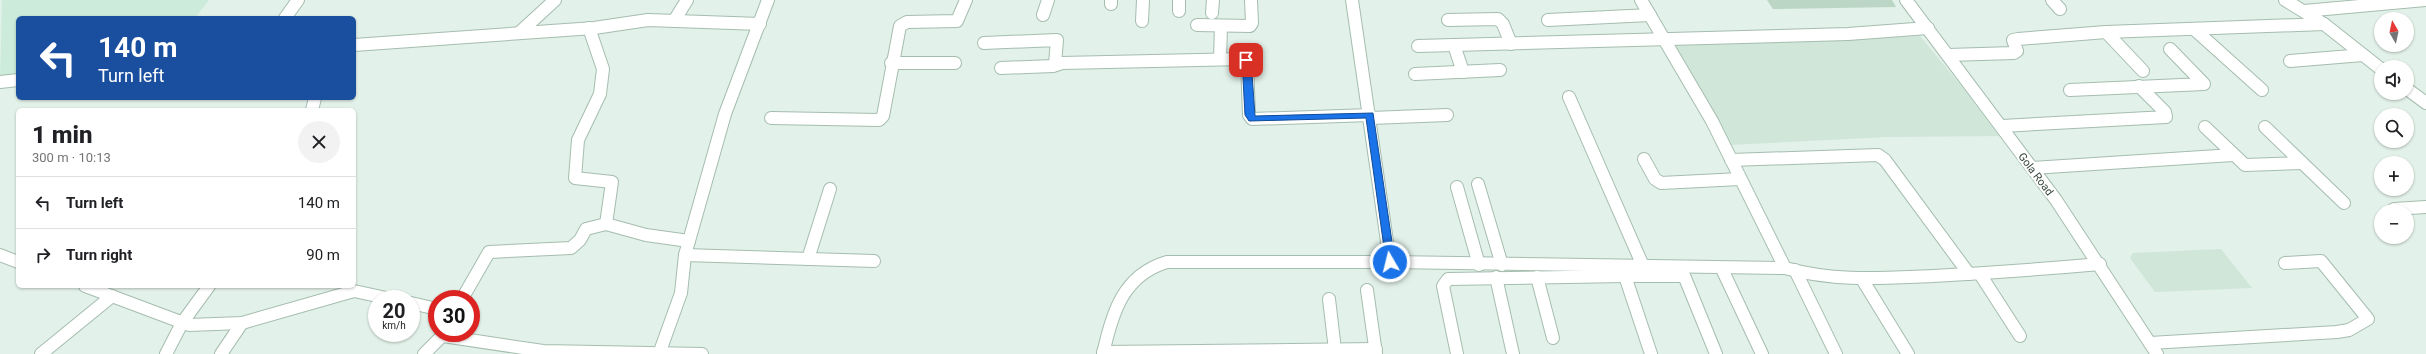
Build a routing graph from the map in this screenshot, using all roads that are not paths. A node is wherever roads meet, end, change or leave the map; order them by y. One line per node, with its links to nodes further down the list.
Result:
1 (298, 0): 23 (street)
2 (555, 0): 36 (street)
3 (687, 0): 26 (street)
4 (768, 0): 28 (street)
5 (966, 0): 48 (street)
6 (1048, 0): 21 (street)
7 (1142, 0): 27 (street)
8 (1179, 0): 18 (street)
9 (1213, 0): 20 (street)
10 (1251, 0): 31 (street)
11 (1352, 0): 66 (street)
12 (1641, 0): 22 (street)
13 (1906, 0): 33 (street, Gola Road)
14 (2052, 0): 17 (street)
15 (2285, 0): 19 (street)
16 (2424, 2): 19 (street)
17 (2060, 9)
18 (1179, 11)
19 (2304, 11): 29 (street)
20 (1212, 13)
21 (1043, 15)
22 (1650, 15): 25 (street); 37 (street)
23 (286, 16)
24 (1448, 20): 39 (street)
25 (1548, 20)
26 (674, 21): 28 (street); 32 (street)
27 (1142, 21)
28 (760, 24): 84 (street)
29 (2324, 24): 34 (street); 45 (street)
30 (1198, 26): 31 (street)
31 (1221, 26): 46 (street)
32 (589, 28): 36 (street); 83 (street)
33 (1928, 28): 37 (street); 44 (street, Gola Road)
34 (2194, 29): 35 (street); 61 (street)
35 (2106, 32): 44 (street); 54 (street)
36 (519, 33): 40 (street)
37 (1664, 39): 39 (street); 73 (street)
38 (984, 43): 50 (street)
39 (1511, 44): 41 (street)
40 (356, 45)
41 (1454, 45): 42 (street); 55 (street)
42 (1418, 46)
43 (2170, 49): 59 (street)
44 (1948, 55): 68 (street, Gola Road)
45 (2363, 55): 47 (street); 51 (street)
46 (1220, 60): 50 (street); 66 (street)
47 (2290, 61)
48 (891, 63): 49 (street); 67 (street)
49 (954, 63)
50 (1055, 64): 52 (street)
51 (2374, 64)
52 (1001, 68)
53 (1500, 70): 55 (street)
54 (2143, 71)
55 (1463, 72): 56 (street)
56 (1415, 74)
57 (16, 80): 58 (street)
58 (0, 82)
59 (2139, 86): 60 (street); 68 (street)
60 (2070, 90)
61 (2262, 90)
62 (2414, 94): 64 (street)
63 (1569, 97): 95 (street)
64 (2426, 103)
65 (1447, 115): 66 (street)
66 (1370, 117): 90 (street)
67 (771, 118)
68 (2002, 126): 75 (street, Gola Road)
69 (2205, 127): 71 (street)
70 (2265, 127): 74 (street)
71 (2234, 155): 74 (street); 75 (street)
72 (1644, 159): 76 (street)
73 (1731, 160): 76 (street); 99 (street)
74 (2302, 163): 80 (street)
75 (2032, 168): 92 (street, Gola Road)
76 (1740, 179): 97 (street)
77 (1478, 184): 94 (street)
78 (1456, 187): 93 (street)
79 (830, 189): 87 (street)
80 (2344, 203)
81 (2426, 207): 82 (street)
82 (2414, 208)
83 (606, 224): 84 (street); 106 (street)
84 (689, 241): 86 (street)
85 (0, 255): 89 (street)
86 (685, 256): 87 (street); 120 (street)
87 (808, 259): 88 (street)
88 (874, 260)
89 (16, 261)
90 (1390, 262): 93 (street); 121 (street)
91 (2285, 263): 117 (street)
92 (2100, 264): 99 (street); 117 (street, Gola Road)
93 (1479, 265): 94 (street)
94 (1502, 265): 95 (street)
95 (1643, 266): 98 (street)
96 (1722, 269): 97 (street); 98 (street); 131 (street)
97 (1790, 269): 103 (street); 132 (street)
98 (1682, 272): 100 (street); 130 (street)
99 (1974, 274): 103 (street); 113 (street)
100 (1625, 276): 102 (street); 129 (street)
101 (1496, 277): 102 (street); 127 (street); 128 (street)
102 (1537, 277): 114 (street)
103 (1862, 279): 133 (street)
104 (90, 288): 109 (street)
105 (208, 288): 111 (street)
106 (467, 290)
107 (1367, 290): 119 (street)
108 (368, 294): 112 (street)
109 (112, 296): 111 (street); 122 (street)
110 (1329, 299): 118 (street)
111 (182, 323): 112 (street); 123 (street)
112 (242, 323): 124 (street)
113 (2020, 336)
114 (1552, 338)
115 (480, 341): 120 (street)
116 (437, 342): 125 (street)
117 (2153, 349)
118 (1335, 350): 119 (street); 121 (street)
119 (1376, 352)
120 (660, 353): 126 (street)
121 (1103, 353)
122 (41, 354)
123 (166, 354)
124 (221, 354)
125 (424, 354)
126 (702, 354)
127 (1457, 354)
128 (1513, 354)
129 (1651, 354)
130 (1716, 354)
131 (1762, 354)
132 (1836, 354)
133 (1908, 354)

